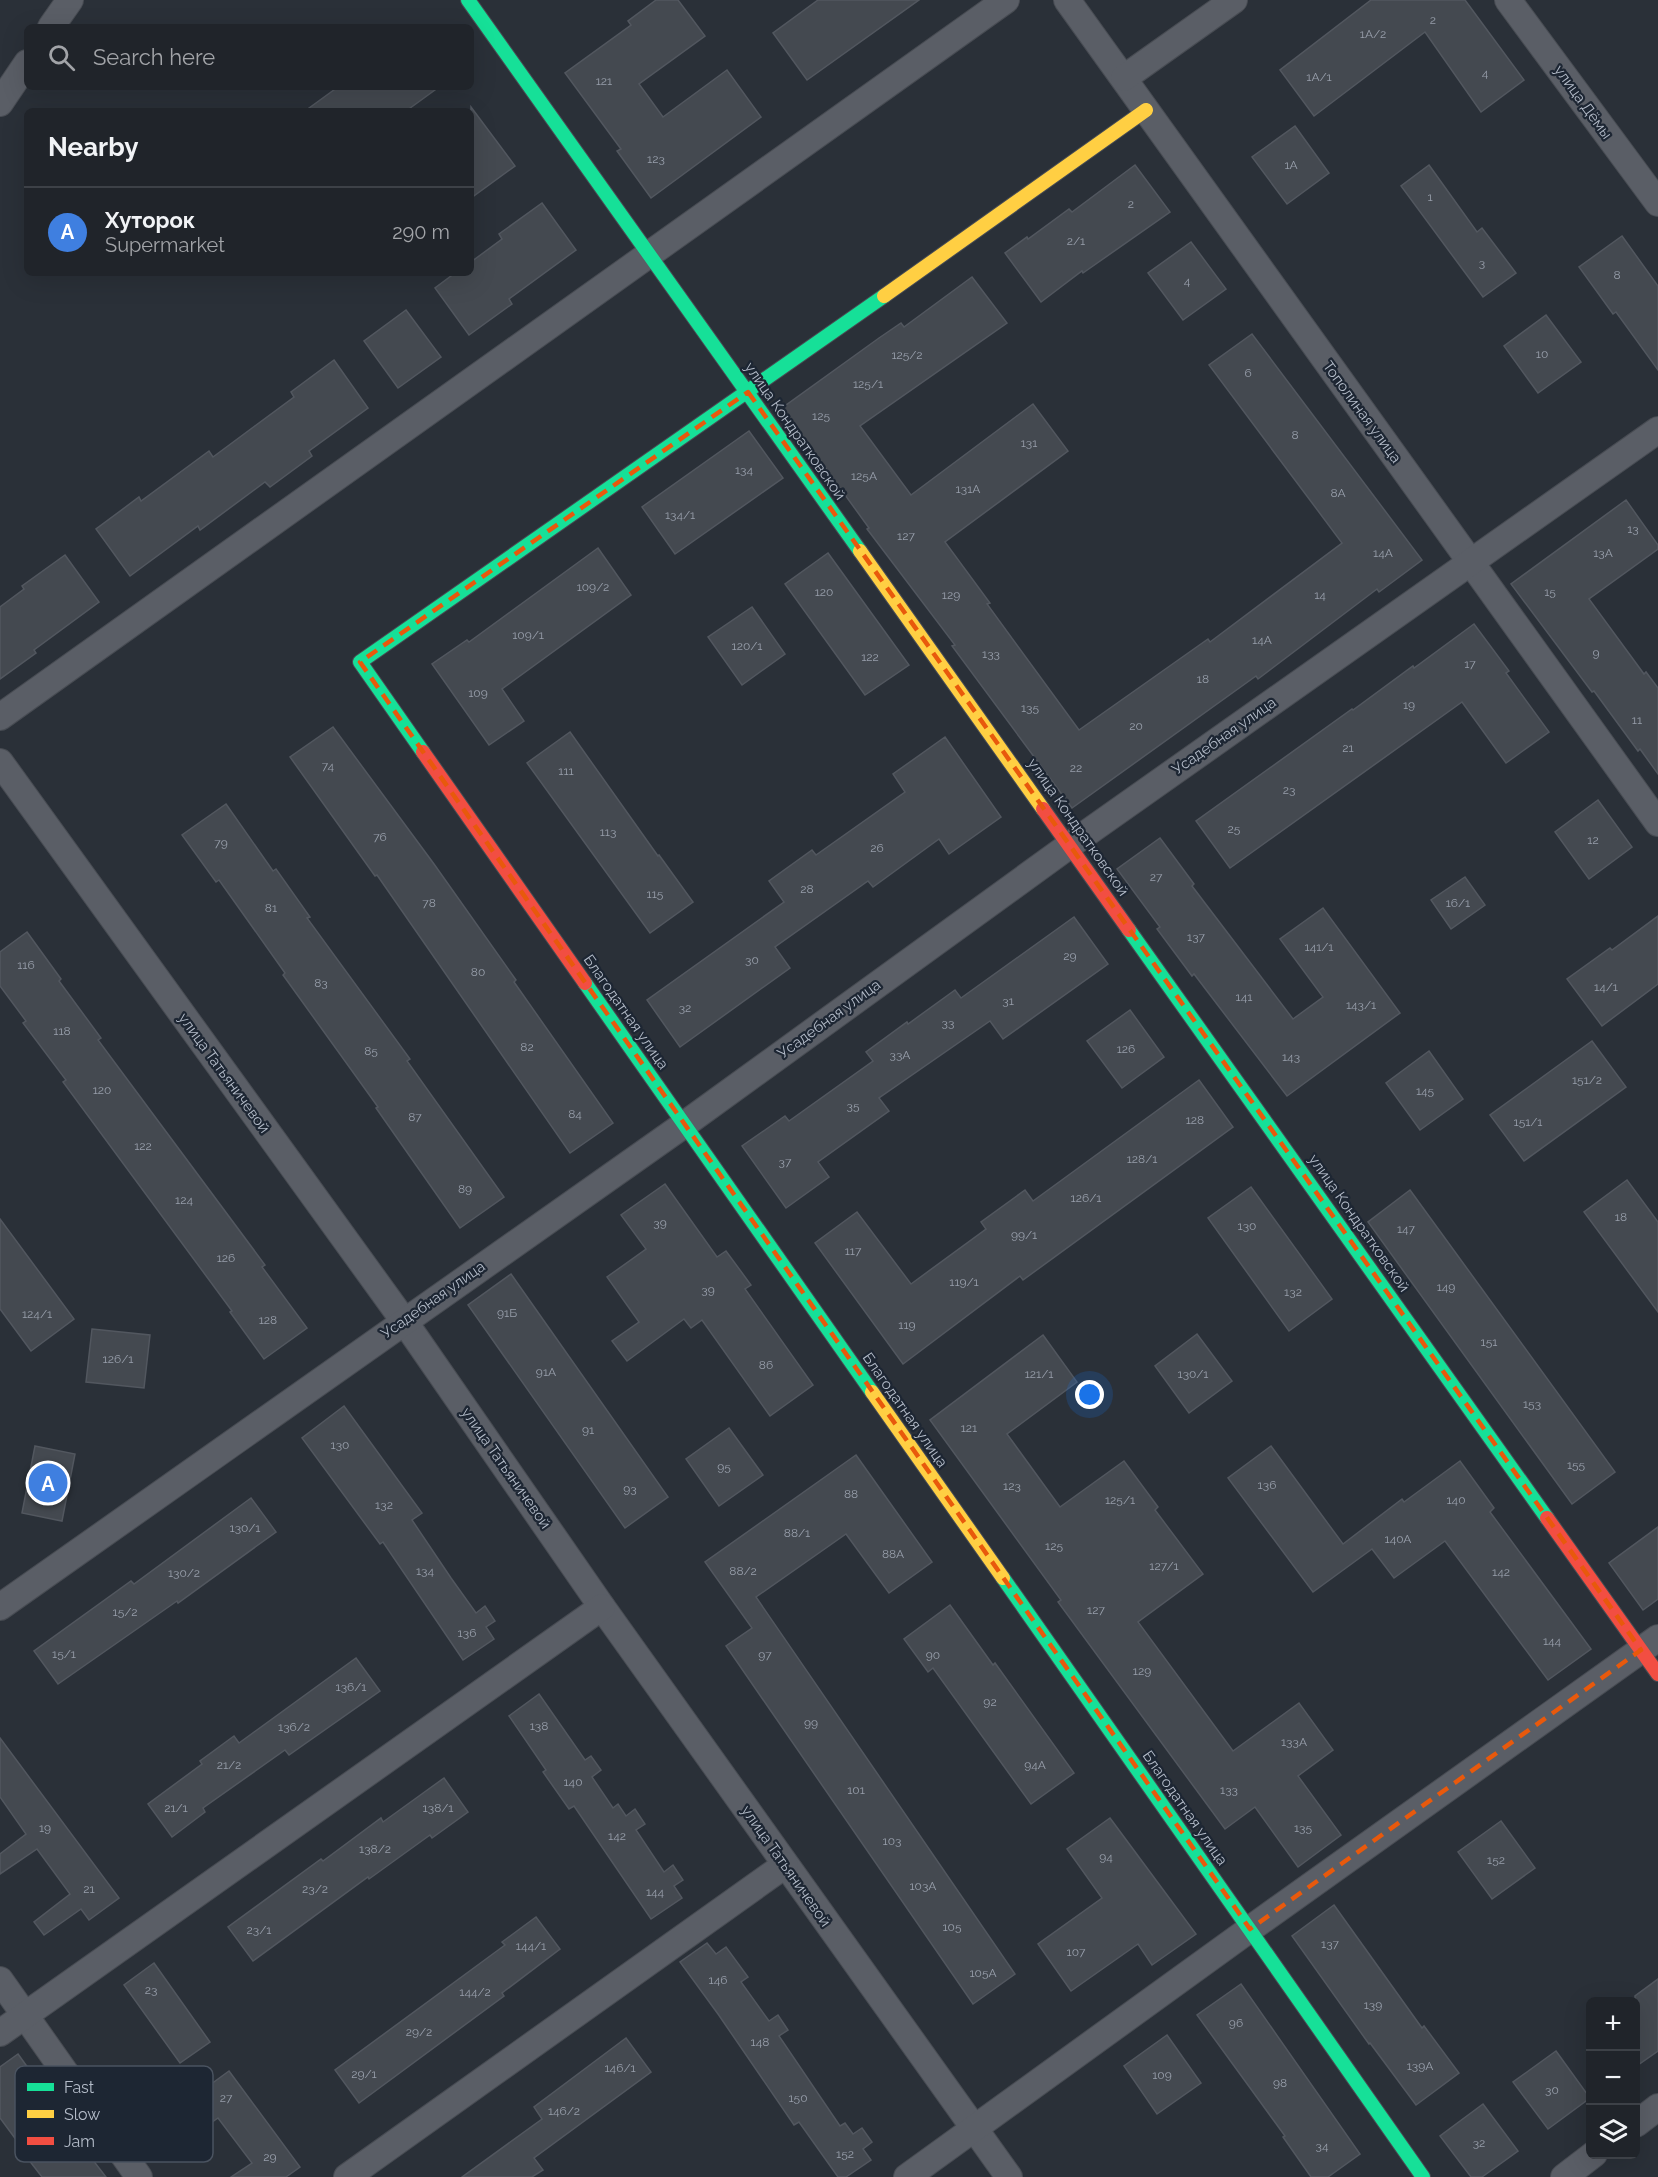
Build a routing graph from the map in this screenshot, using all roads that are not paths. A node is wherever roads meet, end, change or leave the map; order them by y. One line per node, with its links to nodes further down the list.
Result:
1 (70, 0): 7 (street)
2 (468, 0): 13 (street, улица Кондратковской)
3 (1006, 0): 13 (street)
4 (1067, 0): 9 (street, Тополиная улица)
5 (1234, 0): 9 (street)
6 (1508, 0): 12 (street, улица Дёмы)
7 (53, 24)
8 (24, 67): 10 (street)
9 (1124, 78): 11 (street, Тополиная улица)
10 (0, 103)
11 (1146, 110): 14 (street); 16 (street, Тополиная улица)
12 (1658, 203)
13 (649, 254): 14 (street, улица Кондратковской); 17 (street)
14 (748, 392): 20 (street, улица Кондратковской); 21 (street, Благодатная улица)
15 (1658, 430): 16 (street, Усадебная улица)
16 (1470, 564): 19 (street, Тополиная улица); 20 (street, Усадебная улица)
17 (0, 717)
18 (0, 762): 22 (street, улица Татьяничевой)
19 (1658, 824)
20 (1070, 845): 21 (street, Усадебная улица); 25 (street, улица Кондратковской)
21 (685, 1124): 22 (street, Усадебная улица); 28 (street, Благодатная улица)
22 (404, 1321): 23 (street, Усадебная улица); 24 (street, улица Татьяничевой)
23 (0, 1607)
24 (602, 1607): 27 (street, улица Татьяничевой); 30 (street)
25 (1650, 1644): 26 (street, улица Кондратковской); 28 (street)
26 (1658, 1674)
27 (785, 1865): 35 (street, улица Татьяничевой); 39 (street)
28 (1250, 1929): 35 (street); 42 (street, Благодатная улица)
29 (0, 1980): 30 (street)
30 (25, 2016): 31 (street); 32 (street)
31 (0, 2033)
32 (60, 2066)
33 (1658, 2107): 34 (street)
34 (1640, 2120)
35 (975, 2129): 40 (street); 41 (street, улица Татьяничевой)
36 (1587, 2159): 43 (street)
37 (128, 2162): 38 (street)
38 (139, 2177)
39 (347, 2177)
40 (907, 2177)
41 (1009, 2177)
42 (1423, 2177)
43 (1564, 2177)

